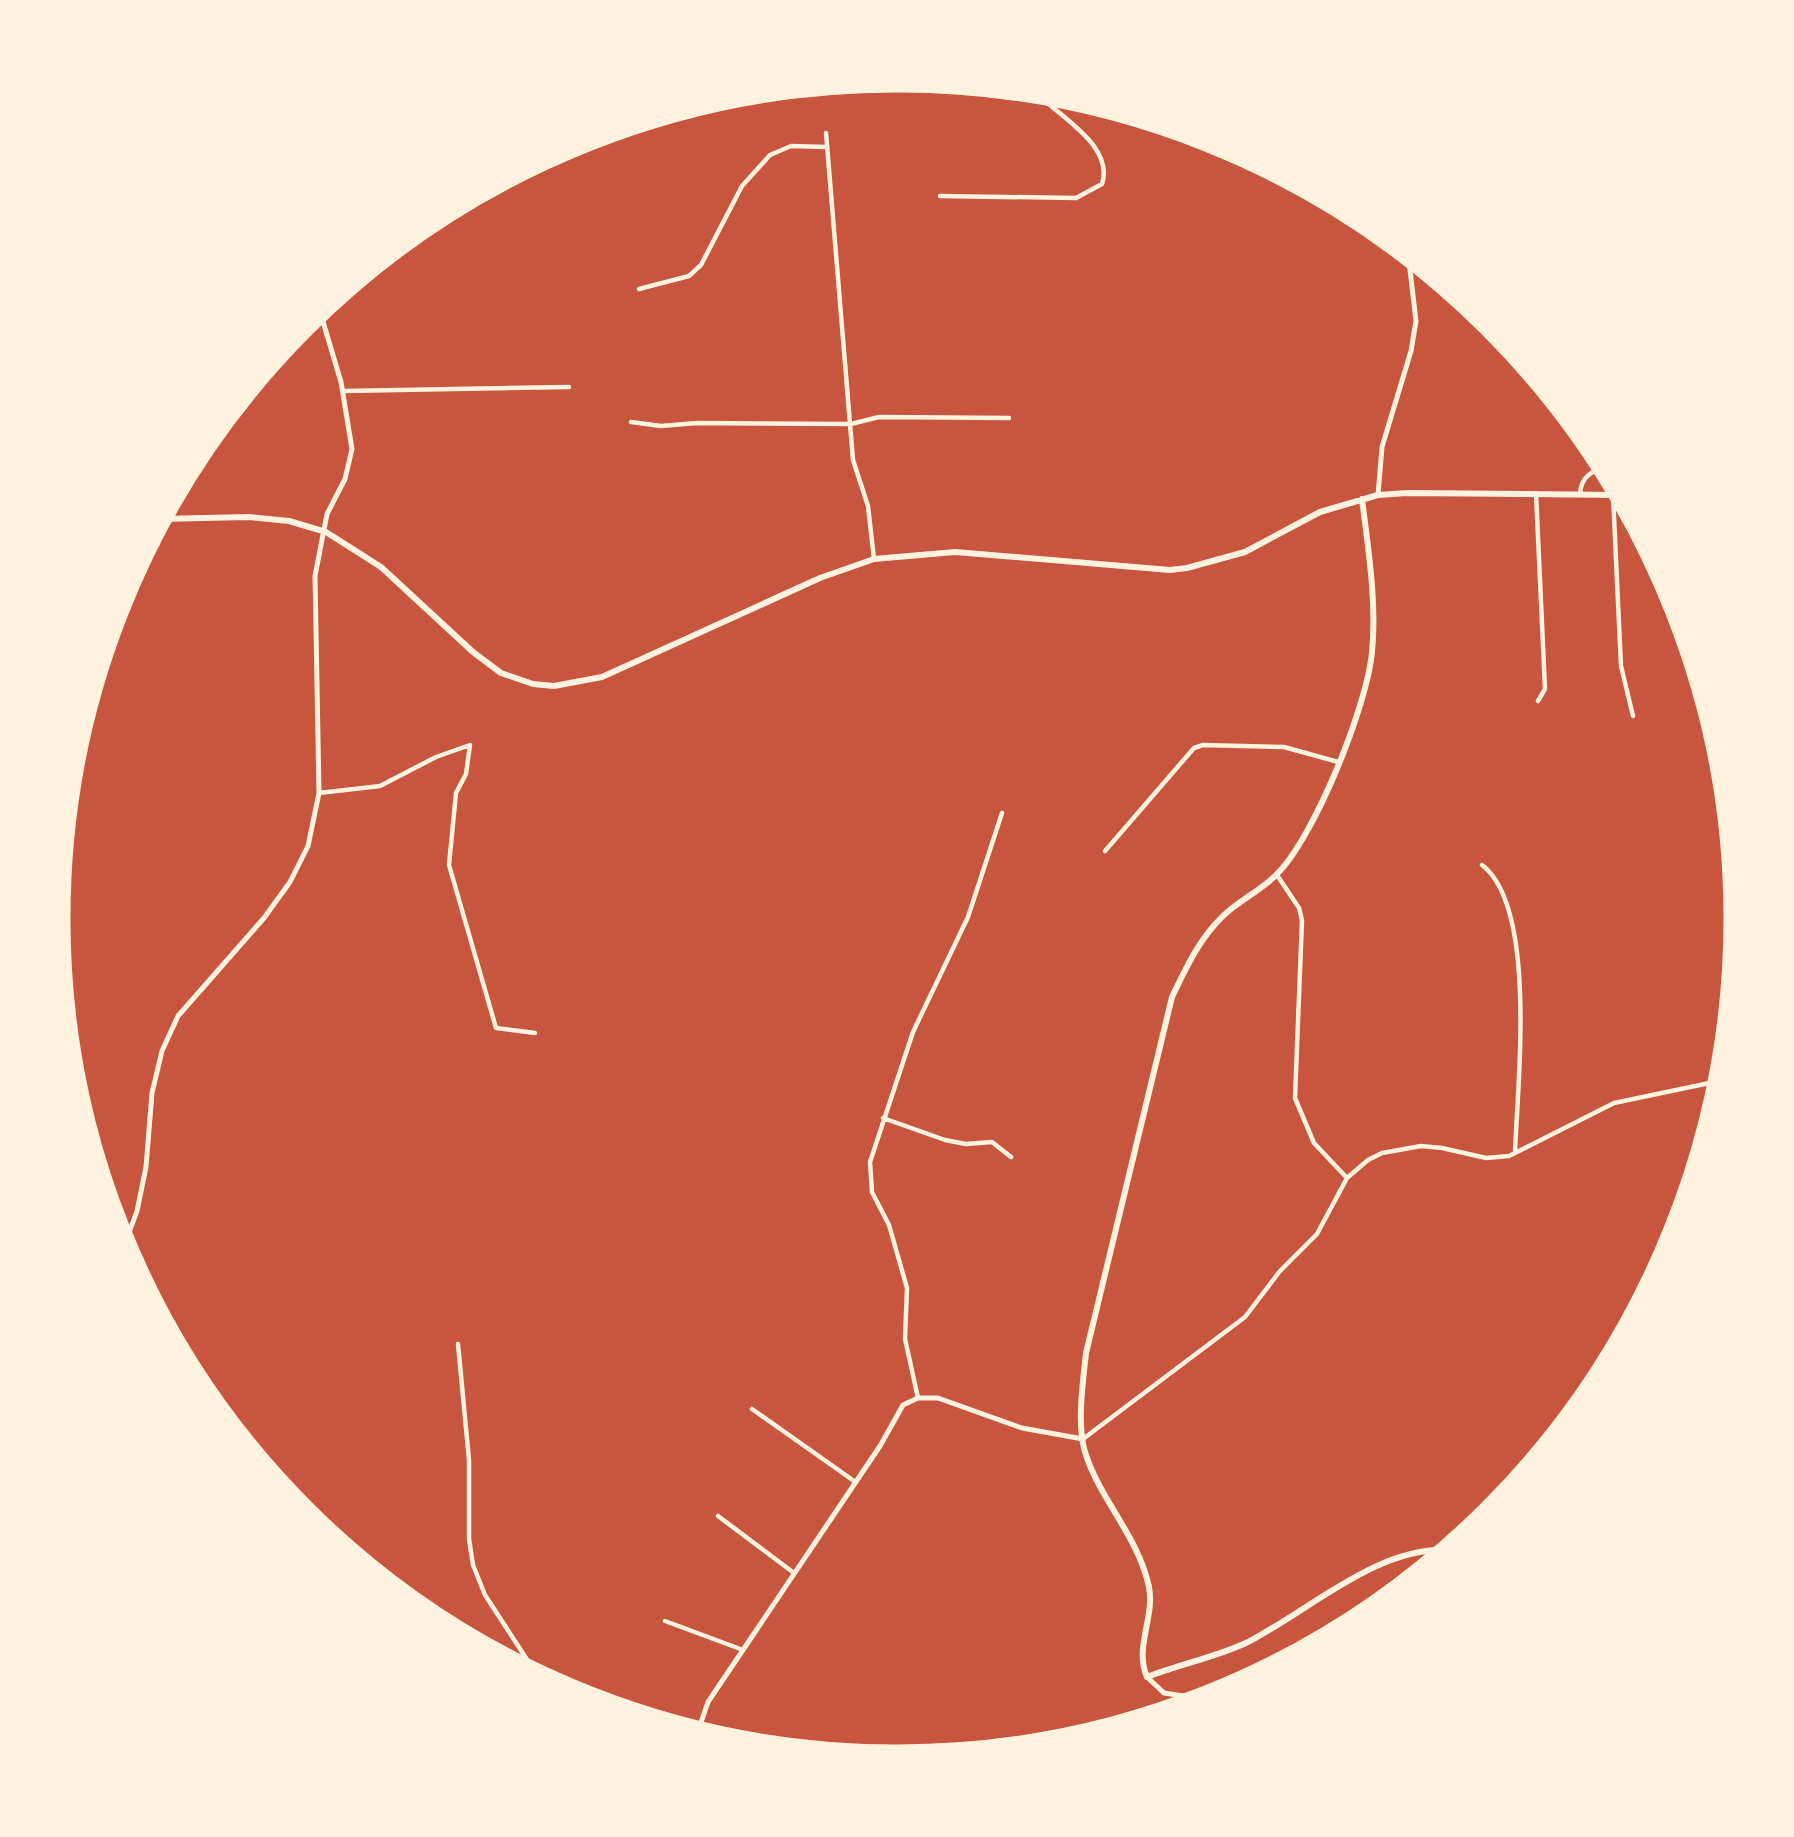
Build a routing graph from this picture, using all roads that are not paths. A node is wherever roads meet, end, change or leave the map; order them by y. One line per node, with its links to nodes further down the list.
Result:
1 (1048, 102): 4 (street)
2 (826, 133): 3 (street)
3 (827, 147): 6 (street); 12 (street)
4 (940, 196)
5 (1409, 265): 16 (street)
6 (639, 289)
7 (322, 319): 9 (street)
8 (569, 387): 9 (street)
9 (342, 391): 21 (street)
10 (1009, 418): 12 (street)
11 (631, 422): 12 (street)
12 (850, 424): 22 (street)
13 (1596, 471): 15 (street)
14 (1536, 493): 15 (main road); 16 (main road); 23 (street)
15 (1580, 494): 17 (main road)
16 (1378, 495): 18 (main road)
17 (1611, 495)
18 (1362, 499): 22 (main road); 25 (main road)
19 (1618, 507): 24 (street)
20 (169, 519): 21 (main road)
21 (326, 533): 22 (main road); 26 (street)
22 (874, 559)
23 (1538, 701)
24 (1633, 716)
25 (1338, 762): 28 (street); 30 (main road)
26 (318, 793): 31 (street); 37 (street)
27 (1002, 813): 33 (street)
28 (1105, 850)
29 (1482, 865): 34 (street)
30 (1277, 875): 36 (street); 41 (main road)
31 (535, 1033)
32 (1712, 1083): 34 (street)
33 (883, 1118): 35 (street); 39 (street)
34 (1515, 1153): 36 (street)
35 (1011, 1157)
36 (1348, 1178): 41 (street)
37 (129, 1233)
38 (458, 1344): 48 (street)
39 (918, 1398): 41 (street); 42 (street)
40 (752, 1409): 42 (street)
41 (1083, 1439): 49 (main road)
42 (853, 1481): 45 (street)
43 (718, 1516): 45 (street)
44 (1436, 1550): 49 (main road)
45 (794, 1573): 47 (street)
46 (665, 1621): 47 (street)
47 (743, 1650): 51 (street)
48 (529, 1662)
49 (1147, 1677): 50 (street)
50 (1187, 1696)
51 (700, 1725)

